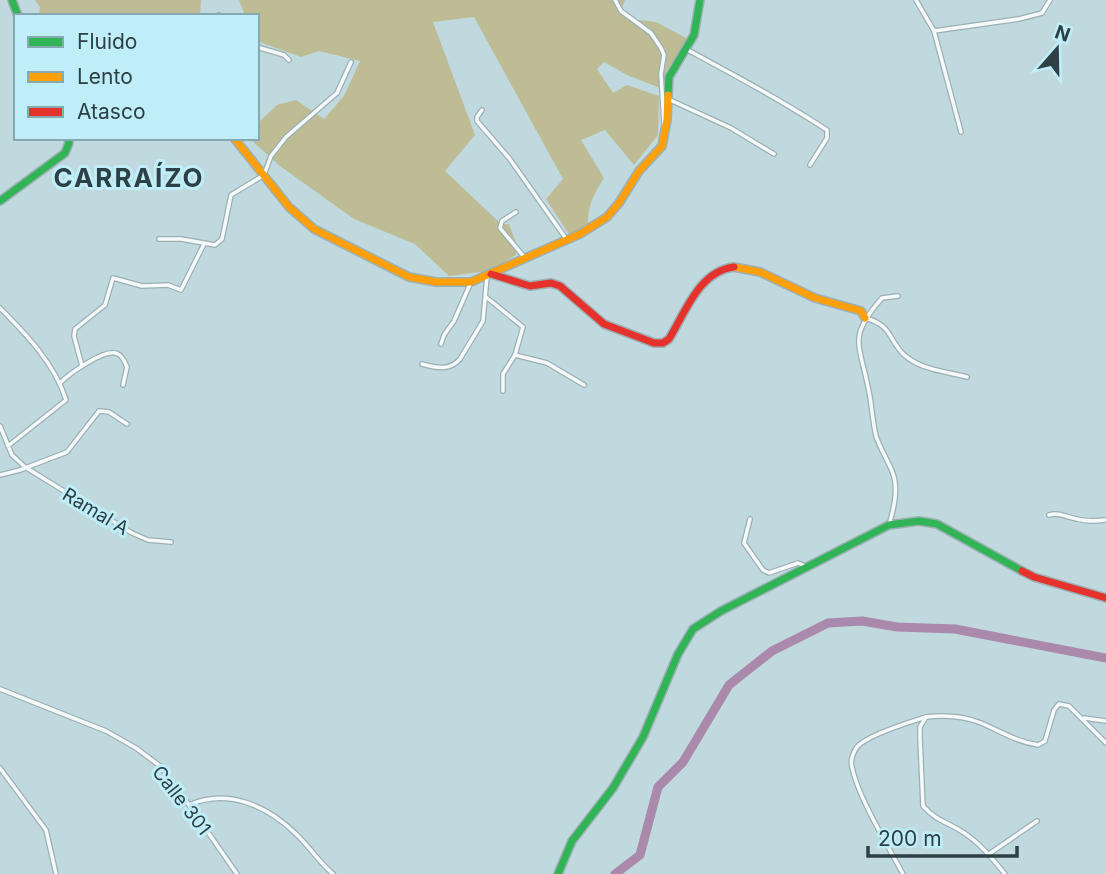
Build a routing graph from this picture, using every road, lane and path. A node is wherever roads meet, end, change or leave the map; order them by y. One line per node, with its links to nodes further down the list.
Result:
1 (615, 0): 13 (street)
2 (700, 0): 7 (street)
3 (916, 0): 5 (street)
4 (1050, 0): 5 (street)
5 (934, 31): 12 (street)
6 (259, 48): 8 (street)
7 (687, 49): 10 (street); 17 (street)
8 (289, 60)
9 (351, 62): 18 (street)
10 (668, 99): 13 (street); 16 (street)
11 (482, 110): 22 (street)
12 (961, 132)
13 (664, 133): 22 (street)
14 (68, 140): 19 (street)
15 (235, 140): 18 (street)
16 (774, 155)
17 (810, 165)
18 (264, 175): 23 (street); 26 (street)
19 (0, 201)
20 (516, 212): 24 (street)
21 (159, 239): 23 (street)
22 (567, 240): 24 (street)
23 (204, 243): 34 (street)
24 (525, 258): 25 (street)
25 (489, 275): 26 (street); 27 (street); 30 (street)
26 (471, 282): 31 (street)
27 (486, 296): 32 (street); 33 (street)
28 (898, 296): 30 (street)
29 (0, 308): 36 (street)
30 (865, 318): 35 (street); 48 (street)
31 (441, 344)
32 (515, 355): 38 (street); 39 (street)
33 (425, 365)
34 (82, 366): 36 (street); 37 (street)
35 (967, 377)
36 (60, 383): 42 (street)
37 (123, 385)
38 (584, 385)
39 (503, 391)
40 (127, 425): 43 (street)
41 (0, 426): 42 (street)
42 (8, 446): 43 (street)
43 (24, 467): 44 (street); 49 (street, Ramal A)
44 (0, 475)
45 (1049, 515): 47 (street)
46 (750, 519): 50 (street)
47 (1106, 520)
48 (889, 525): 50 (street); 51 (street)
49 (171, 542)
50 (807, 567): 64 (street)
51 (1106, 598)
52 (0, 689): 58 (street, Calle 301)
53 (926, 717): 54 (street); 60 (street); 65 (street)
54 (1082, 718): 55 (street); 56 (street)
55 (1106, 721)
56 (1106, 743)
57 (0, 768): 61 (street)
58 (190, 805): 62 (street, Calle 301); 63 (street)
59 (1037, 821): 60 (street)
60 (989, 855): 66 (street)
61 (56, 874)
62 (237, 874)
63 (333, 874)
64 (558, 874)
65 (903, 874)
66 (1005, 874)

